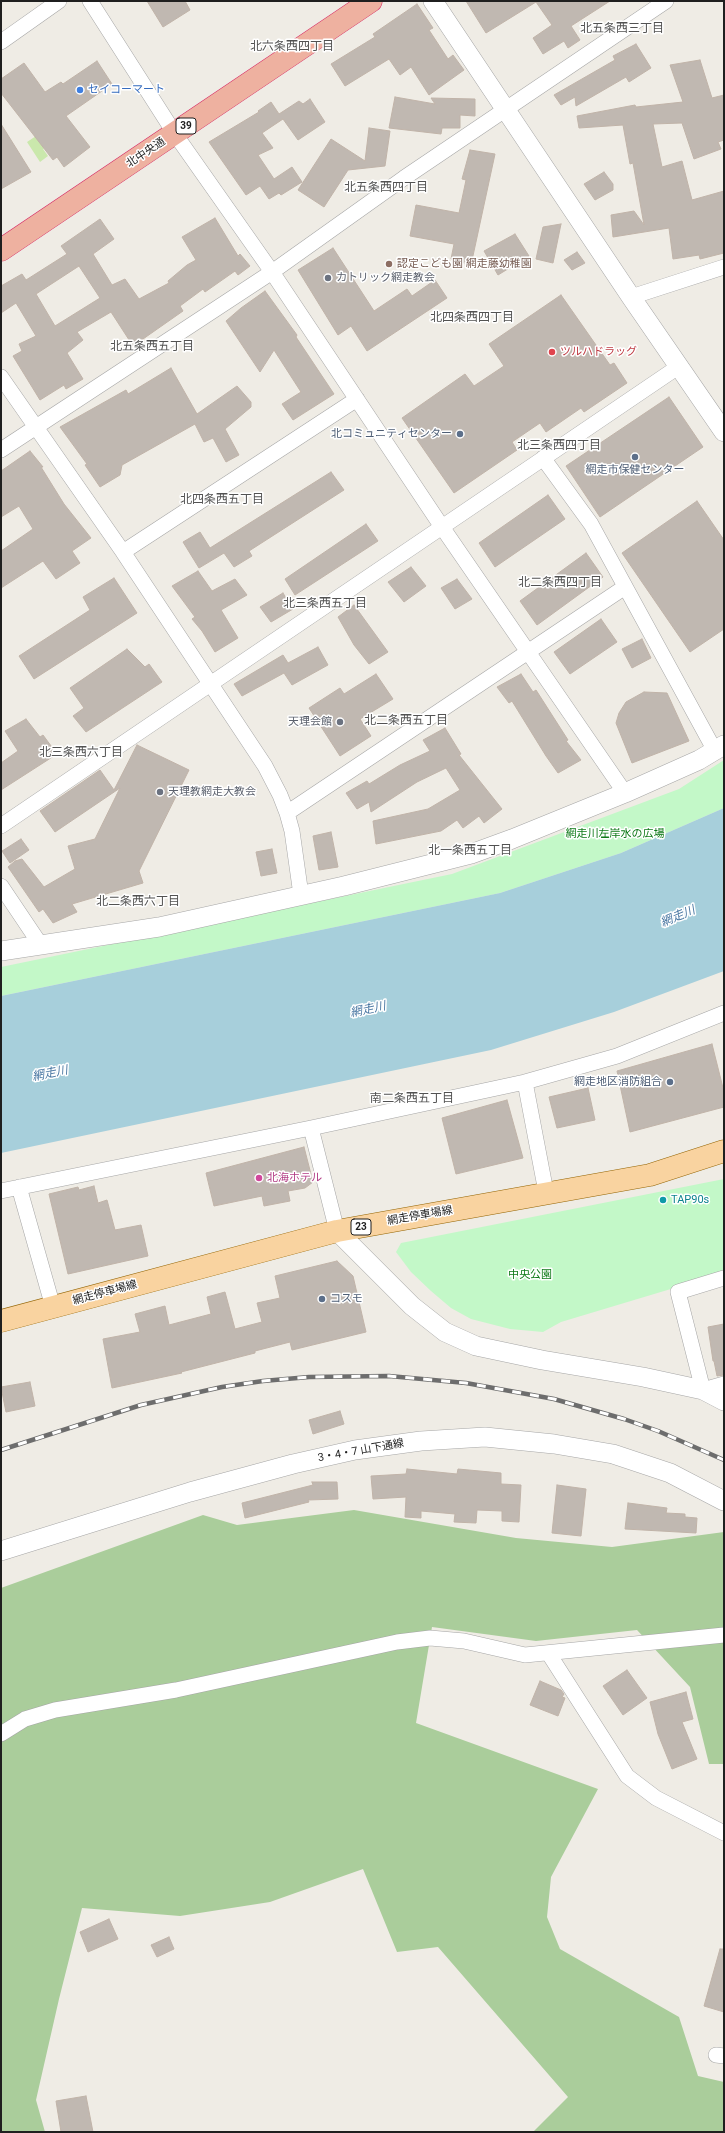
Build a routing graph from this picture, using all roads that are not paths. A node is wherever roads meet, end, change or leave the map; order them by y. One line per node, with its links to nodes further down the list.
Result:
1 (59, 1): 6 (street)
2 (90, 1): 8 (street)
3 (370, 1): 8 (highway, 北中央通 / 39)
4 (433, 1): 7 (street)
5 (666, 1): 7 (street)
6 (1, 42)
7 (504, 109): 11 (street); 12 (street)
8 (174, 134): 9 (highway, 北中央通 / 39); 11 (street)
9 (1, 250)
10 (724, 267): 12 (street)
11 (272, 272): 15 (street); 16 (street)
12 (631, 297): 13 (street)
13 (678, 367): 17 (street); 19 (street)
14 (1, 377): 16 (street)
15 (357, 399): 20 (street); 21 (street)
16 (35, 427): 18 (street); 21 (street)
17 (724, 432)
18 (1, 450)
19 (543, 458): 20 (street); 22 (street)
20 (442, 526): 23 (street); 24 (street)
21 (123, 552): 24 (street)
22 (625, 586): 23 (street); 25 (street)
23 (528, 652): 26 (street); 27 (street)
24 (209, 684): 27 (street); 28 (street)
25 (720, 748): 26 (street)
26 (625, 793): 30 (street)
27 (287, 813): 30 (street)
28 (1, 826)
29 (1, 886): 31 (street)
30 (301, 895): 31 (street)
31 (40, 944): 32 (street)
32 (1, 951)
33 (724, 1013): 34 (street)
34 (525, 1082): 35 (street); 39 (street)
35 (311, 1128): 37 (street); 40 (street)
36 (724, 1150): 39 (main road, 網走停車場線 / 23)
37 (19, 1187): 38 (street); 42 (street)
38 (1, 1191)
39 (546, 1192): 40 (main road, 網走停車場線 / 23)
40 (337, 1231): 42 (main road, 網走停車場線 / 23); 45 (street)
41 (724, 1278): 45 (street)
42 (53, 1307): 43 (main road, 網走停車場線 / 23)
43 (1, 1321)
44 (724, 1384): 45 (street)
45 (703, 1390): 46 (street)
46 (724, 1401)
47 (724, 1501): 48 (street, 3・4・7 山下通線)
48 (1, 1551)
49 (724, 1635): 50 (street)
50 (549, 1654): 51 (street); 52 (street)
51 (1, 1734)
52 (724, 1833)

